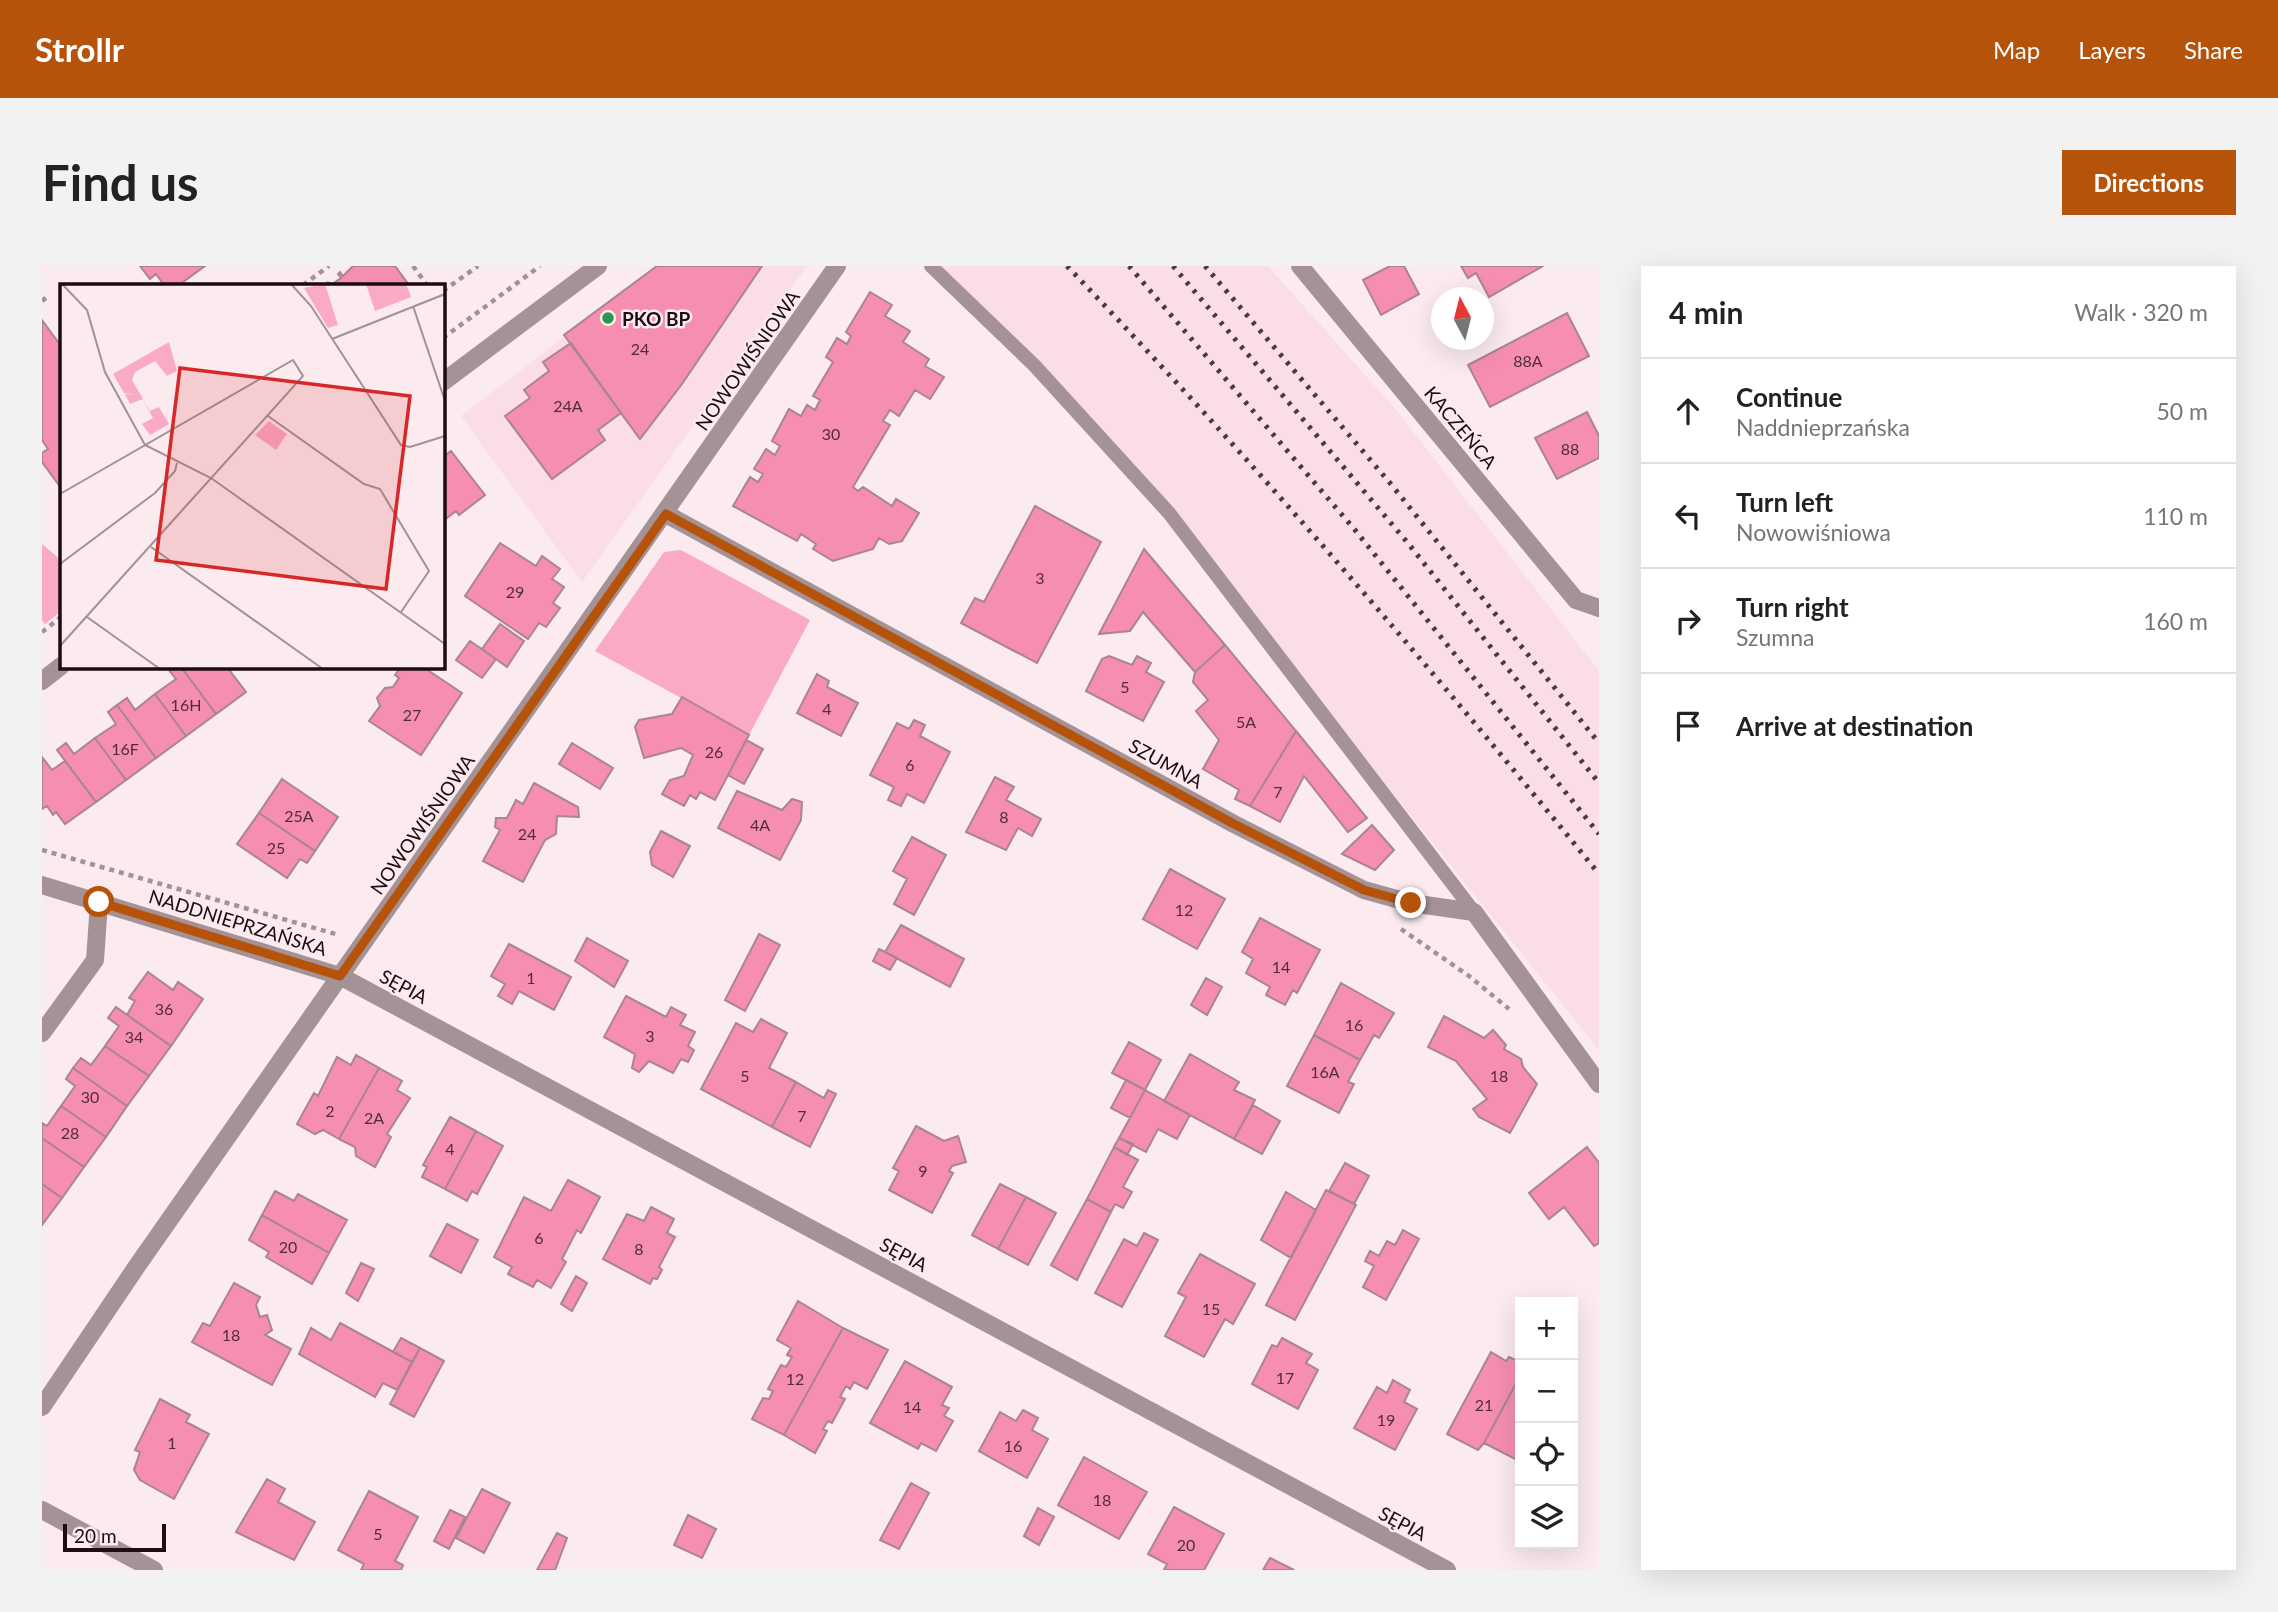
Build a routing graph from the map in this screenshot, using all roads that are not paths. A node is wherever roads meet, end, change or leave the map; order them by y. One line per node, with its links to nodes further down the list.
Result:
1 (598, 266): 5 (street)
2 (837, 266): 6 (street, NOWOWIŚNIOWA)
3 (931, 266): 12 (lane)
4 (1300, 266): 7 (street, KACZEŃCA)
5 (444, 381)
6 (666, 514): 12 (street, SZUMNA); 13 (street, NOWOWIŚNIOWA)
7 (1597, 608)
8 (60, 667): 9 (street)
9 (42, 681)
10 (42, 886): 11 (street, NADDNIEPRZAŃSKA)
11 (99, 902): 13 (street, NADDNIEPRZAŃSKA); 14 (street)
12 (1474, 912): 15 (street)
13 (340, 976): 16 (street, NOWOWIŚNIOWA); 19 (street, SĘPIA)
14 (42, 1033)
15 (1599, 1084)
16 (42, 1407)
17 (42, 1510): 18 (street)
18 (154, 1570)
19 (1447, 1570)

